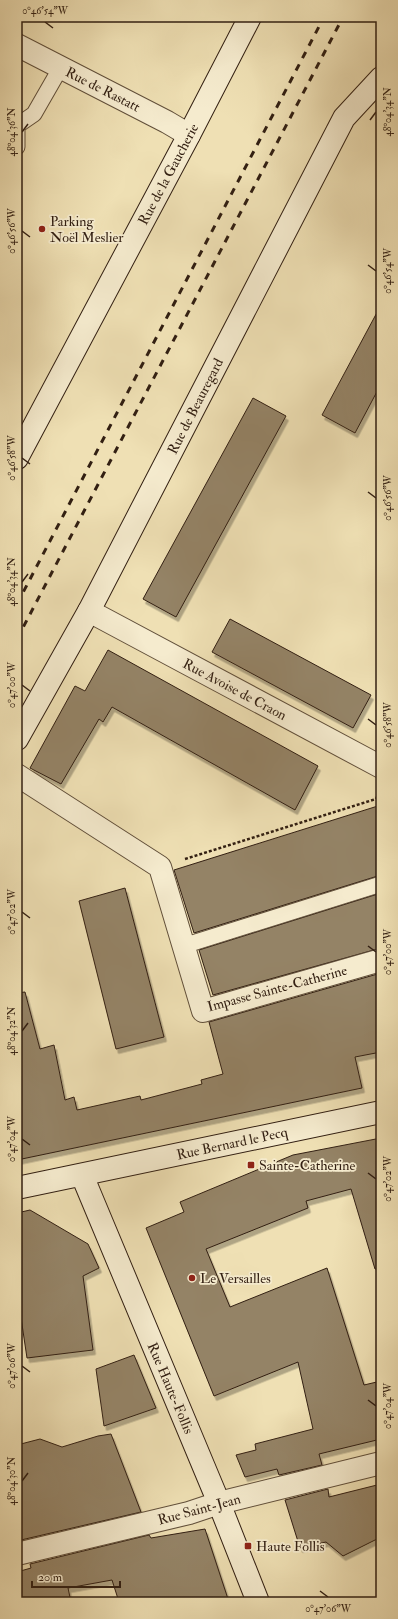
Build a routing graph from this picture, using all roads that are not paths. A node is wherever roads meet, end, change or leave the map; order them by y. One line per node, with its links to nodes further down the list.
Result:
1 (250, 17): 6 (street, Rue de la Gaucherie)
2 (17, 45): 3 (street, Rue de Rastatt)
3 (61, 67): 5 (lane); 6 (street, Rue de Rastatt)
4 (381, 78): 9 (street, Rue de Beauregard)
5 (17, 125): 7 (lane)
6 (189, 135): 8 (street, Rue de la Gaucherie)
7 (17, 147)
8 (18, 455)
9 (89, 611): 10 (street, Rue de Beauregard); 11 (street, Rue Avoise de Craon)
10 (17, 739)
11 (381, 767)
12 (17, 775): 14 (street, Impasse Sainte-Catherine)
13 (381, 884): 14 (lane)
14 (183, 946): 15 (street, Impasse Sainte-Catherine)
15 (381, 960)
16 (381, 1112): 17 (street, Rue Bernard le Pecq)
17 (82, 1175): 18 (street, Rue Bernard le Pecq); 20 (street, Rue Haute-Follis)
18 (17, 1188)
19 (381, 1463): 20 (street, Rue Saint-Jean)
20 (219, 1503): 21 (street, Rue Saint-Jean); 22 (street, Rue Haute-Follis)
21 (17, 1554)
22 (258, 1602)

